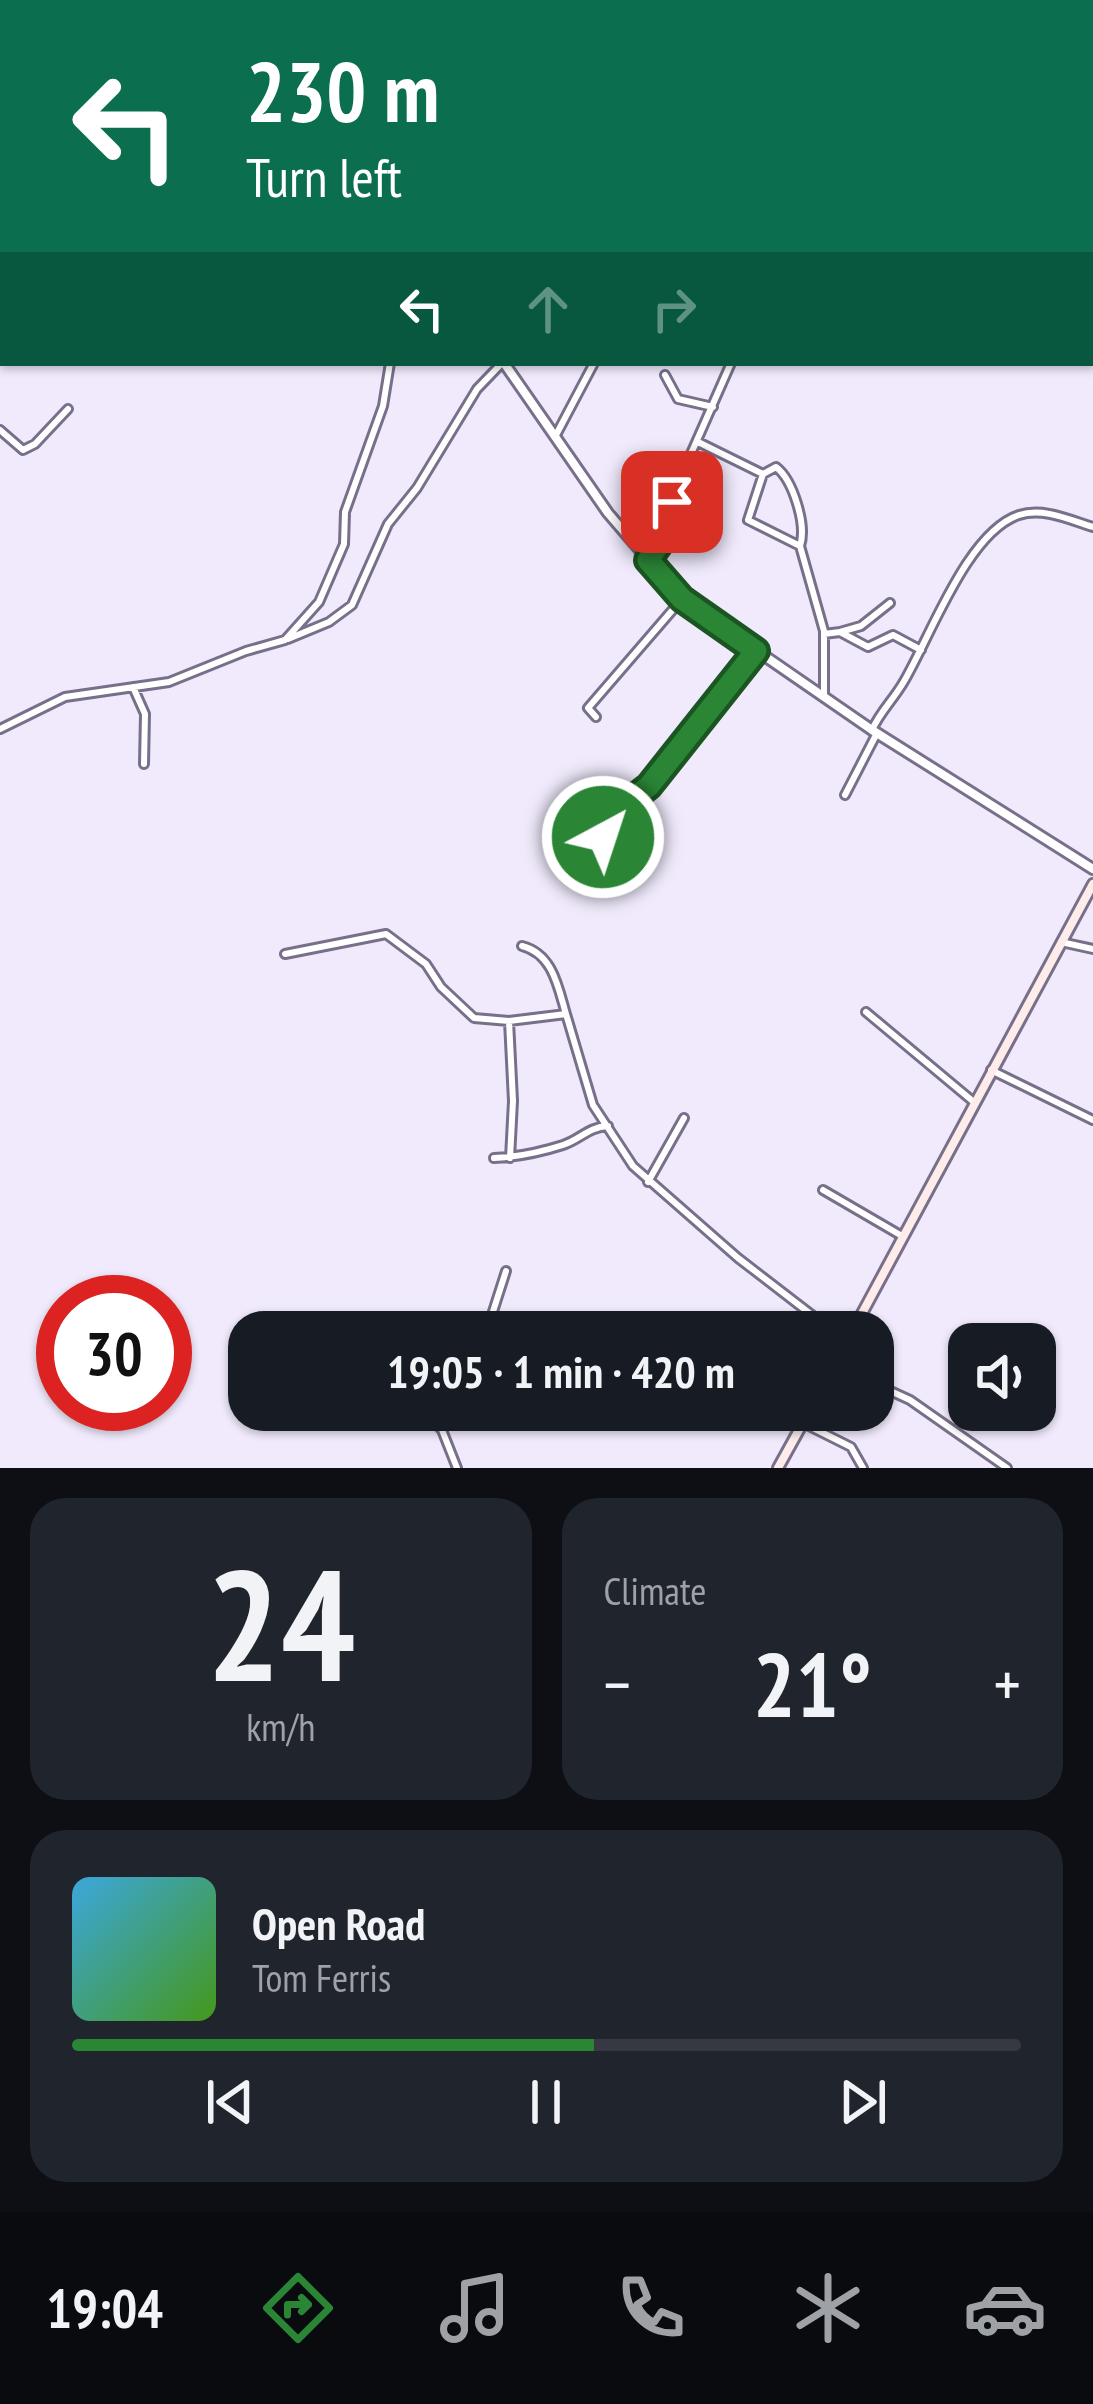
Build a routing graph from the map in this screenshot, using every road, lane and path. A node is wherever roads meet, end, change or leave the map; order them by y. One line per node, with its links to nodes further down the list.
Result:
1 (389, 366): 20 (street)
2 (500, 366): 20 (street)
3 (505, 366): 10 (street)
4 (592, 366): 10 (street)
5 (730, 366): 7 (street)
6 (665, 375): 7 (street)
7 (713, 407): 11 (street)
8 (68, 409): 9 (street)
9 (0, 430)
10 (556, 435): 15 (street)
11 (698, 442): 12 (street); 15 (street)
12 (763, 474): 14 (street); 14 (street)
13 (1093, 527): 21 (street)
14 (800, 545): 19 (street)
15 (648, 560): 16 (street)
16 (682, 599): 22 (street); 25 (street)
17 (890, 603): 18 (street)
18 (840, 632): 19 (street); 21 (street)
19 (824, 634): 24 (street)
20 (285, 640): 23 (street)
21 (921, 650): 27 (street)
22 (756, 651): 24 (street); 30 (street)
23 (133, 687): 26 (street); 28 (street)
24 (824, 698): 27 (street)
25 (596, 717)
26 (0, 729)
27 (874, 732): 29 (street); 31 (street)
28 (144, 764)
29 (845, 795)
30 (614, 848)
31 (1093, 869)
32 (1093, 884): 33 (main road)
33 (1060, 942): 35 (street); 40 (main road)
34 (522, 946): 38 (street)
35 (1093, 949)
36 (285, 954): 39 (street)
37 (866, 1012): 41 (street)
38 (566, 1014): 39 (street); 44 (street)
39 (509, 1021): 45 (street)
40 (991, 1070): 41 (main road); 43 (street)
41 (975, 1103): 49 (main road)
42 (684, 1118): 47 (street)
43 (1093, 1120)
44 (608, 1126): 45 (street); 47 (street)
45 (509, 1157): 46 (street)
46 (494, 1158)
47 (648, 1182): 52 (street)
48 (823, 1190): 49 (street)
49 (903, 1237): 53 (main road)
50 (506, 1271): 51 (street)
51 (493, 1311)
52 (808, 1311)
53 (863, 1311)
54 (894, 1393): 61 (street)
55 (442, 1431): 58 (street)
56 (799, 1431): 59 (main road)
57 (819, 1431): 60 (street)
58 (457, 1468)
59 (778, 1468)
60 (862, 1468)
61 (1007, 1468)

